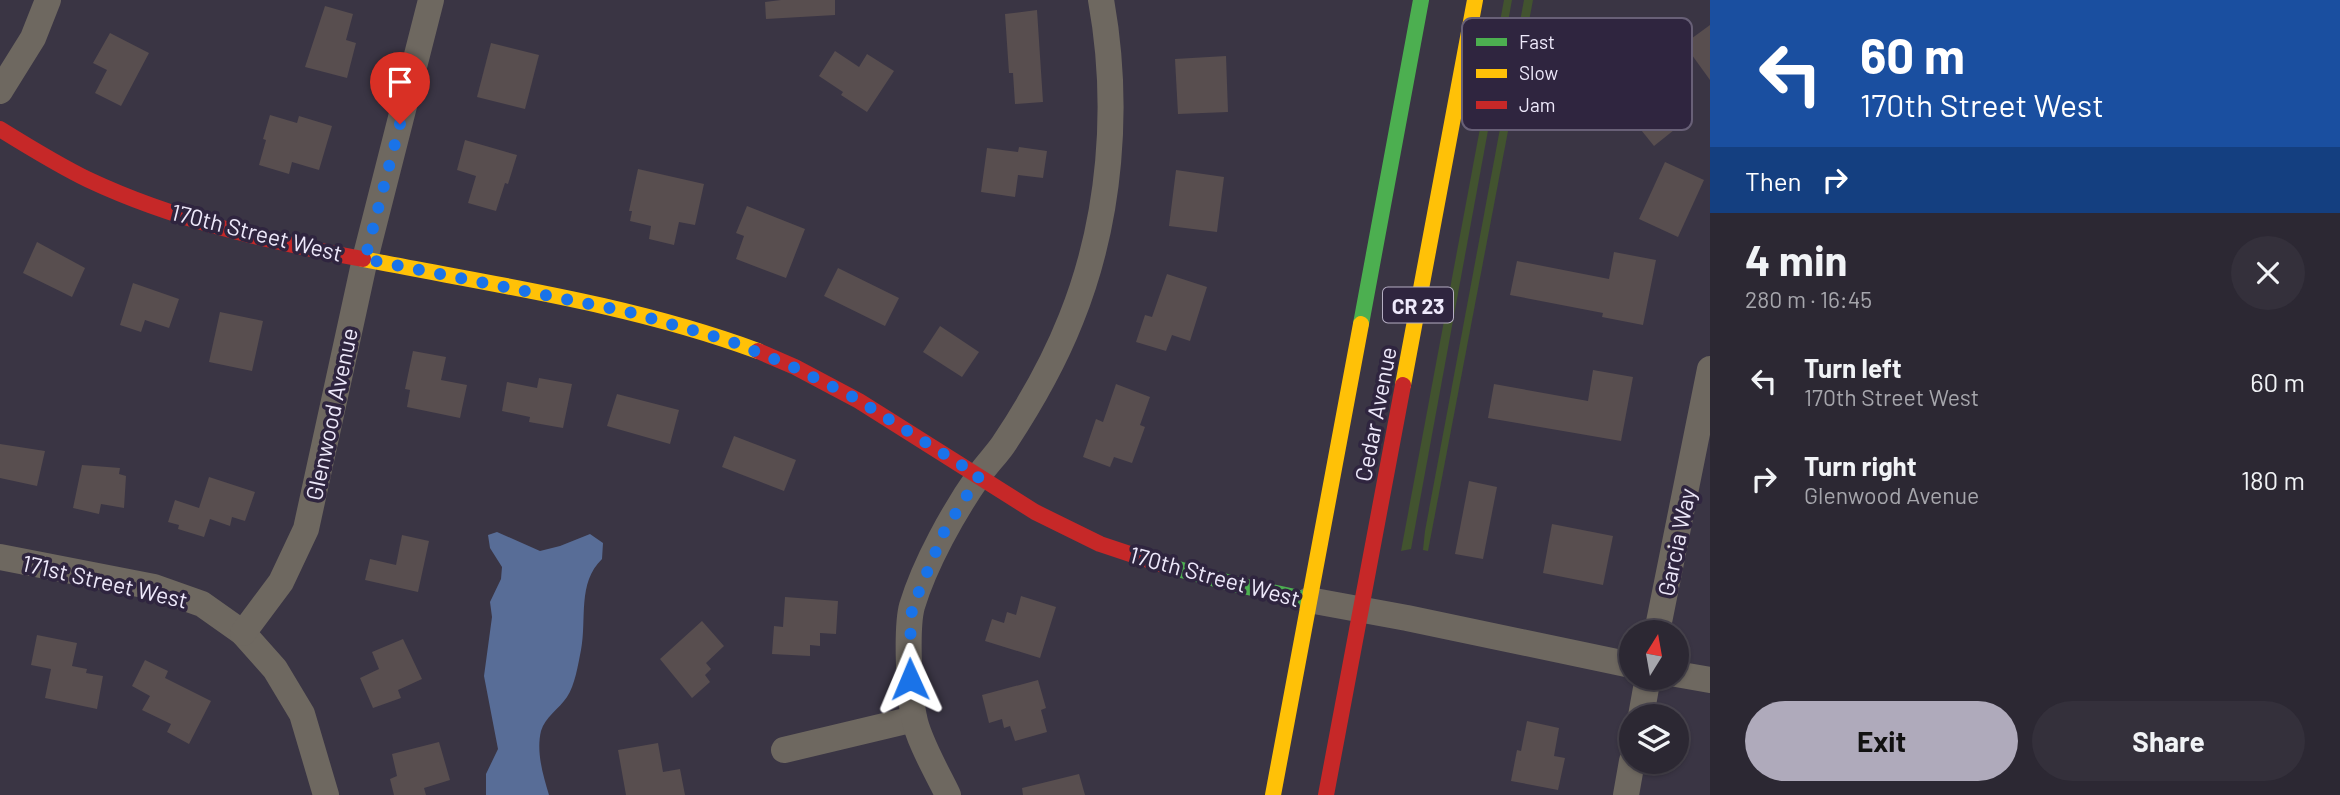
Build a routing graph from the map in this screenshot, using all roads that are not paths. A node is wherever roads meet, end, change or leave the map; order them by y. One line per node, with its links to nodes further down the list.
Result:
1 (48, 0): 8 (street)
2 (432, 0): 10 (street, Glenwood Avenue)
3 (1101, 0): 12 (street)
4 (1421, 0): 14 (main road, Cedar Avenue / CR 23)
5 (1475, 0): 6 (main road, Cedar Avenue / CR 23)
6 (1472, 18)
7 (1462, 70): 15 (main road, Cedar Avenue / CR 23)
8 (0, 91)
9 (0, 129): 10 (main road, 170th Street West)
10 (365, 259): 12 (main road, 170th Street West); 17 (street, Glenwood Avenue)
11 (1710, 369): 16 (street, Garcia Way)
12 (979, 476): 14 (main road, 170th Street West); 21 (street)
13 (0, 557): 17 (street, 171st Street West)
14 (1309, 600): 15 (street, 170th Street West); 26 (main road, Cedar Avenue / CR 23)
15 (1362, 609): 18 (street, 170th Street West); 27 (main road, Cedar Avenue / CR 23)
16 (1659, 620)
17 (243, 633): 24 (street)
18 (1619, 663)
19 (1689, 676): 20 (street)
20 (1710, 680)
21 (914, 719): 22 (street); 25 (street)
22 (784, 750)
23 (1630, 774): 28 (street)
24 (326, 795)
25 (948, 795)
26 (1273, 795)
27 (1326, 795)
28 (1626, 795)

